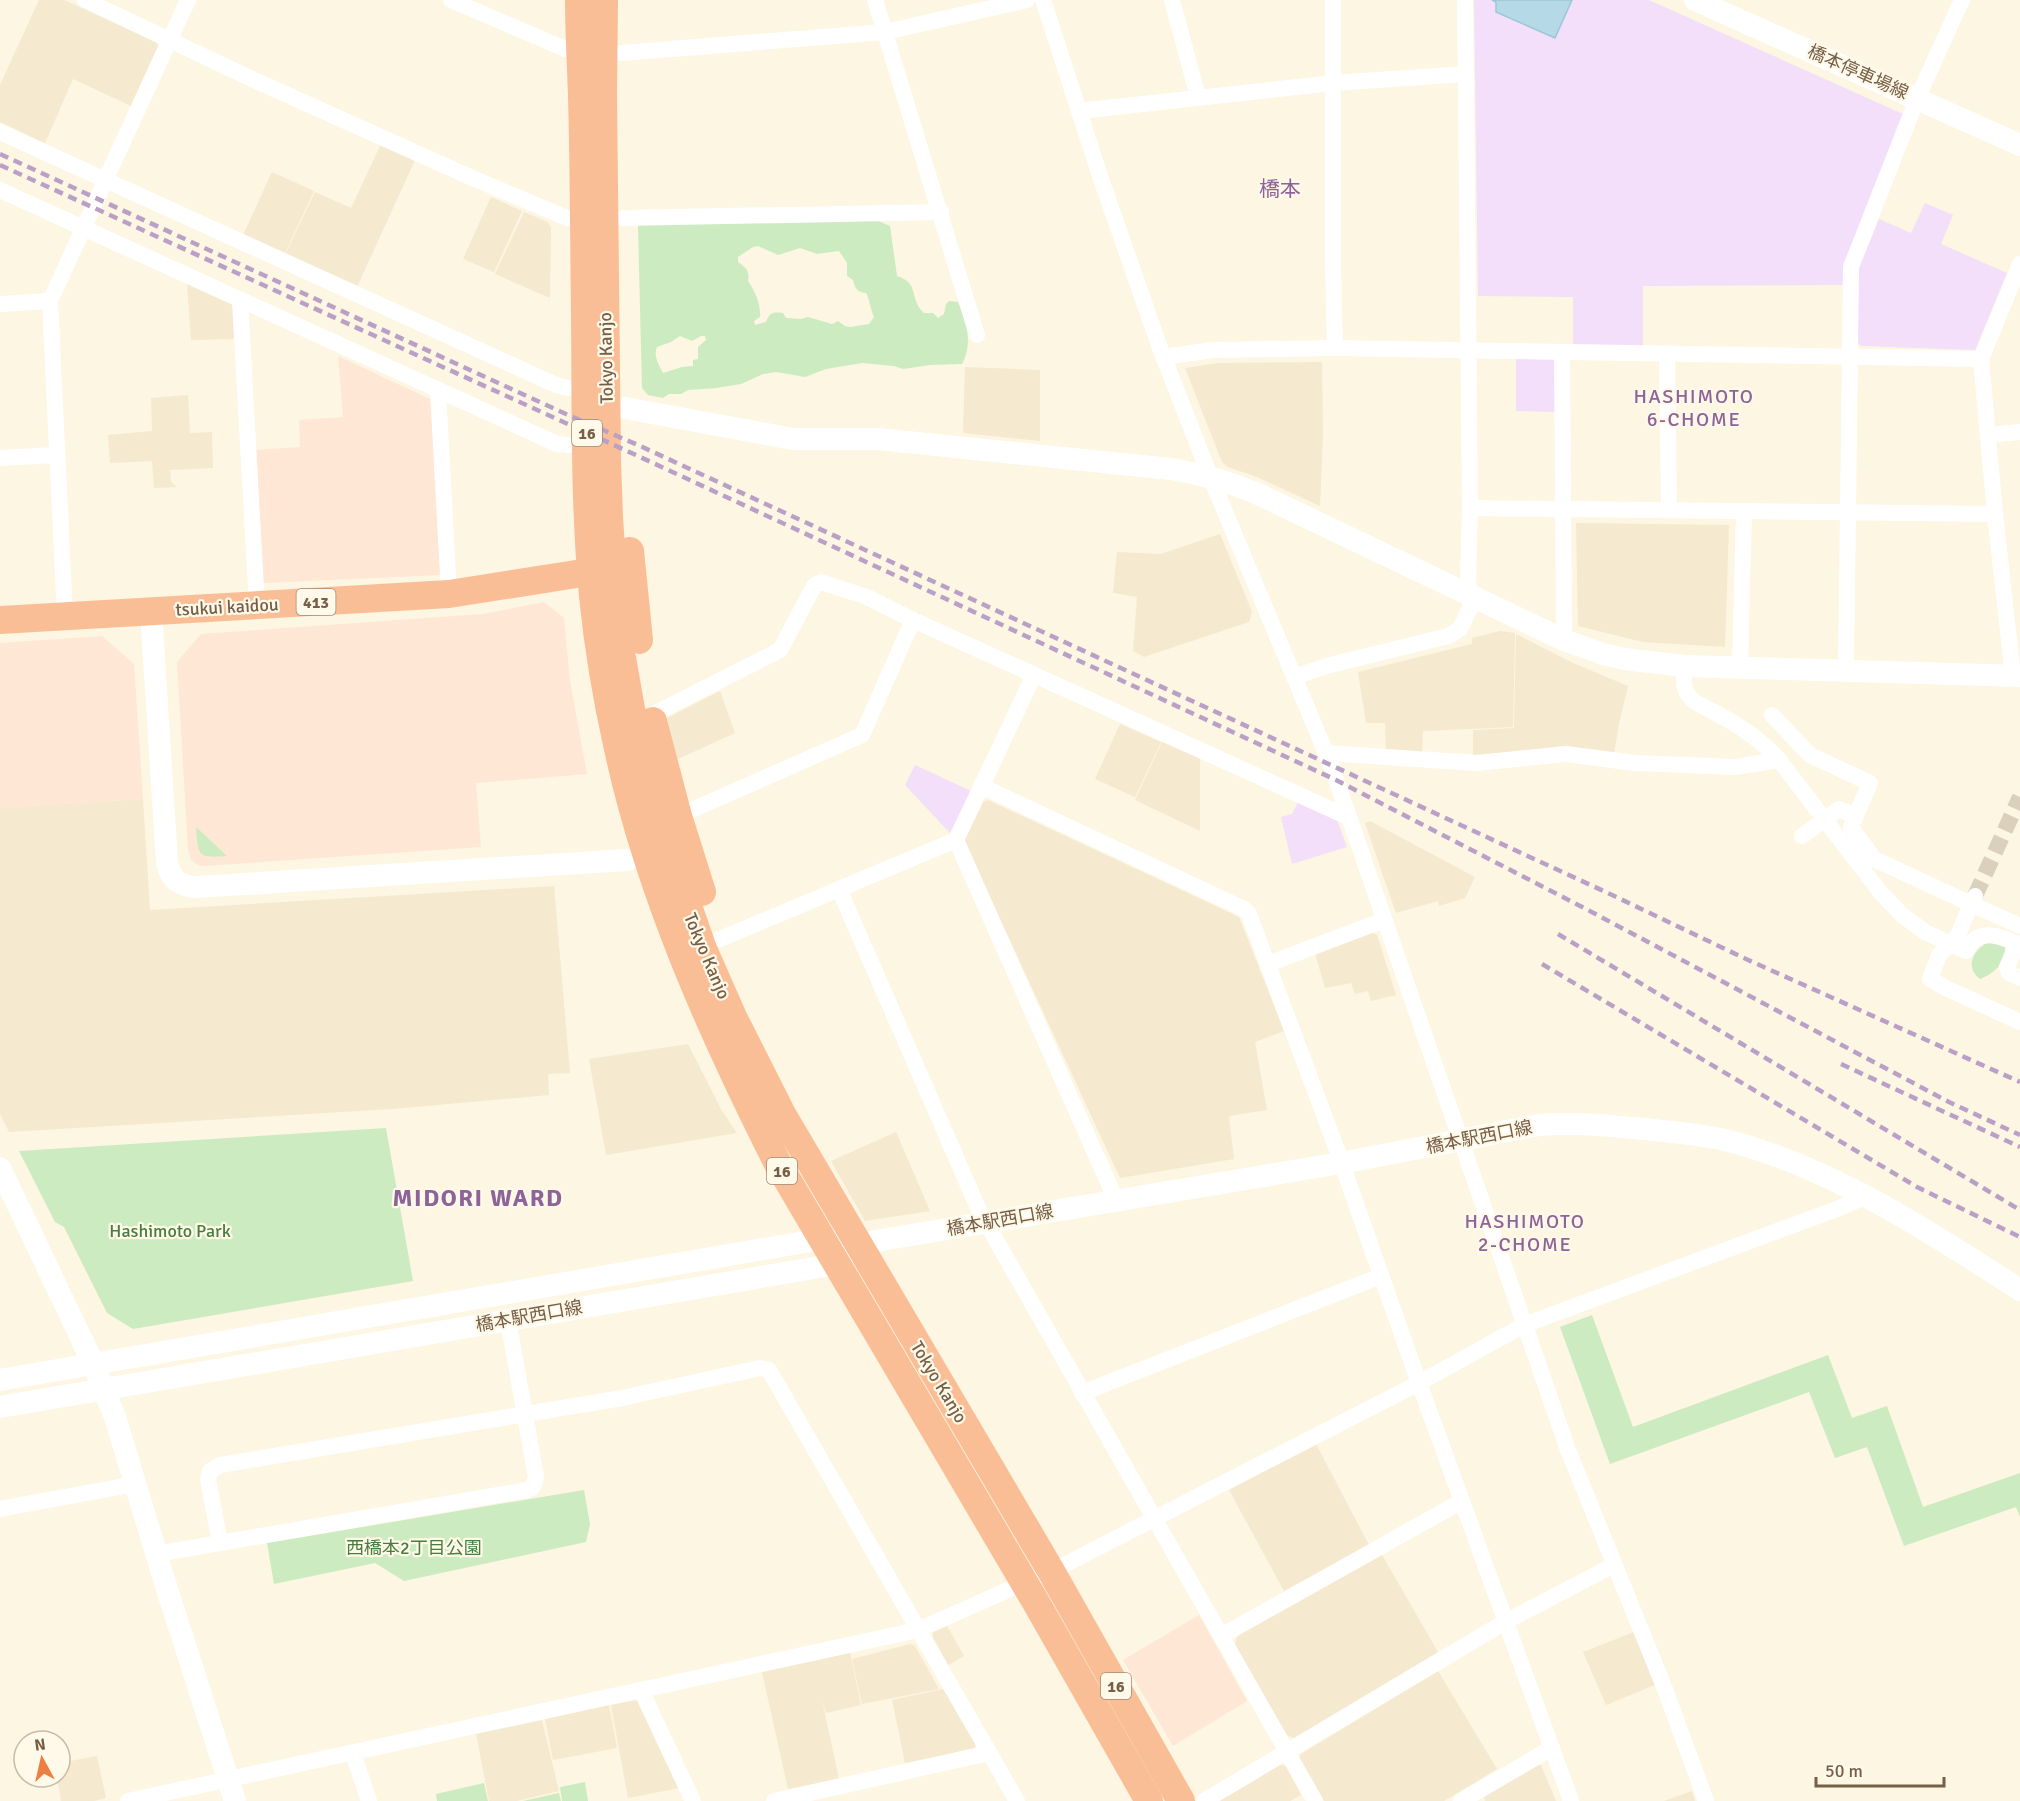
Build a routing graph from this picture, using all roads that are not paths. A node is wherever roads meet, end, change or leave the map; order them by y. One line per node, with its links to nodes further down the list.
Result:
1 (85, 0): 17 (street)
2 (188, 0): 17 (street)
3 (451, 0): 18 (street)
4 (564, 0): 18 (highway, 16)
5 (579, 0): 22 (highway, Tokyo Kanjo / 16)
6 (604, 0): 22 (highway, Tokyo Kanjo / 16)
7 (624, 0): 19 (highway, 16)
8 (874, 0): 16 (street)
9 (1027, 0): 16 (street)
10 (1043, 0): 25 (street)
11 (1172, 0): 23 (street)
12 (1333, 0): 21 (street)
13 (1465, 0): 20 (street)
14 (1695, 0): 24 (street, 橋本停車場線)
15 (1962, 0): 24 (street)
16 (885, 32): 19 (street); 30 (street)
17 (170, 39): 28 (street); 31 (street)
18 (565, 49): 31 (highway, 16)
19 (621, 53): 32 (highway, 16)
20 (1466, 74): 21 (street); 42 (street)
21 (1333, 83): 23 (street); 41 (street)
22 (592, 92): 84 (highway, Tokyo Kanjo / 16)
23 (1198, 97): 25 (street)
24 (1917, 99): 27 (street, 橋本停車場線); 45 (street)
25 (1079, 111): 46 (street)
26 (0, 132): 28 (street)
27 (2020, 145)
28 (106, 180): 33 (street); 48 (street)
29 (0, 190): 33 (street)
30 (941, 212): 32 (street); 40 (street)
31 (567, 218): 39 (highway, 16)
32 (623, 218): 38 (highway, 16)
33 (83, 229): 35 (street); 36 (street)
34 (2018, 272): 47 (street)
35 (50, 301): 37 (street); 54 (street)
36 (240, 301): 49 (street); 67 (street)
37 (0, 304)
38 (622, 323): 39 (highway); 50 (highway, 16)
39 (567, 326): 48 (highway, 16)
40 (977, 335)
41 (1335, 348): 42 (street); 46 (street)
42 (1468, 351): 43 (street); 57 (street)
43 (1562, 352): 44 (street); 58 (street)
44 (1667, 353): 45 (street); 59 (street)
45 (1850, 356): 47 (street); 61 (street)
46 (1163, 357): 56 (street)
47 (1981, 358): 52 (street)
48 (568, 388): 53 (highway, 16)
49 (438, 391): 53 (street); 65 (street)
50 (625, 408): 56 (street); 63 (highway, 16)
51 (2020, 432): 52 (street)
52 (1988, 435): 62 (street)
53 (568, 445): 64 (highway, 16)
54 (57, 455): 55 (street); 69 (street)
55 (0, 458)
56 (1210, 477): 66 (street); 79 (street)
57 (1470, 508): 58 (street); 66 (street)
58 (1563, 509): 59 (street); 73 (street)
59 (1669, 510): 60 (street)
60 (1744, 511): 61 (street); 75 (street)
61 (1847, 512): 62 (street); 76 (street)
62 (1995, 514): 72 (street)
63 (631, 566): 64 (highway, tsukui kaidou / 413); 80 (highway, 16)
64 (572, 574): 65 (highway, tsukui kaidou / 413); 91 (highway, 16)
65 (449, 594): 67 (highway, tsukui kaidou / 413)
66 (1471, 597): 73 (street); 79 (street)
67 (257, 606): 68 (highway, tsukui kaidou / 413)
68 (151, 612): 69 (highway, tsukui kaidou / 413); 91 (street)
69 (65, 616): 70 (highway, tsukui kaidou / 413)
70 (0, 620)
71 (914, 620): 77 (street); 80 (street); 86 (street)
72 (2014, 625): 78 (street)
73 (1564, 640): 74 (street)
74 (1684, 666): 75 (street); 83 (street)
75 (1740, 668): 76 (street)
76 (1846, 672): 78 (street)
77 (1034, 675): 85 (street); 88 (street)
78 (2017, 676)
79 (1294, 677): 82 (street)
80 (652, 715): 86 (highway, 16)
81 (1772, 715): 87 (street)
82 (1326, 753): 83 (street); 88 (street)
83 (1779, 759): 97 (street)
84 (633, 769): 101 (highway, Tokyo Kanjo / 16); 102 (highway, Tokyo Kanjo / 16)
85 (981, 786): 90 (street); 98 (street)
86 (678, 816): 96 (highway, 16)
87 (1856, 816): 89 (street); 93 (street)
88 (1348, 817): 94 (street)
89 (1802, 836)
90 (956, 840): 92 (street); 107 (street)
91 (627, 860): 102 (highway, 16)
92 (839, 889): 96 (street); 108 (street)
93 (1973, 900): 95 (street); 100 (street)
94 (1384, 921): 98 (street); 103 (street)
95 (2020, 926)
96 (720, 939): 101 (highway, 16)
97 (2019, 944): 99 (street)
98 (1268, 964): 104 (street)
99 (2020, 978)
100 (2020, 1022)
101 (748, 1045): 110 (highway, Tokyo Kanjo / 16)
102 (746, 1100): 109 (highway, Tokyo Kanjo / 16)
103 (1461, 1141): 104 (street, 橋本駅西口線); 106 (street, 橋本駅西口線); 117 (street)
104 (1341, 1162): 107 (street, 橋本駅西口線); 113 (street)
105 (0, 1168): 118 (street)
106 (1864, 1197): 112 (street, 橋本駅西口線); 117 (street)
107 (1116, 1200): 108 (street, 橋本駅西口線)
108 (987, 1222): 110 (street, 橋本駅西口線); 122 (street)
109 (822, 1239): 110 (street, 橋本駅西口線); 111 (highway, Tokyo Kanjo / 16); 118 (street, 橋本駅西口線)
110 (857, 1244): 111 (street); 132 (highway, Tokyo Kanjo / 16)
111 (837, 1264): 116 (street, 橋本駅西口線); 133 (highway, Tokyo Kanjo / 16)
112 (1983, 1266): 114 (street); 115 (street)
113 (1382, 1276): 120 (street); 122 (street)
114 (2020, 1290)
115 (2020, 1305)
116 (508, 1320): 121 (street, 橋本駅西口線); 124 (street)
117 (1524, 1326): 120 (street); 131 (street)
118 (93, 1363): 119 (street, 橋本駅西口線); 121 (street)
119 (0, 1380)
120 (1419, 1383): 126 (street); 128 (street)
121 (104, 1389): 123 (street, 橋本駅西口線); 125 (street)
122 (1082, 1393): 128 (street)
123 (0, 1407)
124 (525, 1413): 129 (street); 129 (street); 135 (street)
125 (136, 1484): 127 (street); 130 (street)
126 (1462, 1501): 134 (street); 136 (street)
127 (0, 1509)
128 (1154, 1519): 132 (street); 136 (street)
129 (220, 1543): 130 (street)
130 (156, 1554): 142 (street)
131 (1614, 1565): 134 (street); 154 (street)
132 (1051, 1571): 133 (street); 149 (highway, Tokyo Kanjo / 16)
133 (1025, 1583): 135 (street); 148 (highway, Tokyo Kanjo / 16)
134 (1505, 1622): 138 (street); 139 (street)
135 (918, 1630): 137 (street); 141 (street)
136 (1221, 1636): 139 (street)
137 (641, 1690): 140 (street); 145 (street)
138 (1552, 1748): 152 (street); 153 (street)
139 (1287, 1752): 150 (street); 151 (street)
140 (353, 1753): 142 (street); 144 (street)
141 (990, 1753): 146 (street); 147 (street)
142 (231, 1791): 143 (street)
143 (128, 1801)
144 (369, 1801)
145 (693, 1801)
146 (774, 1801)
147 (1017, 1801)
148 (1149, 1801)
149 (1181, 1801)
150 (1204, 1801)
151 (1315, 1801)
152 (1461, 1801)
153 (1571, 1801)
154 (1706, 1801)

